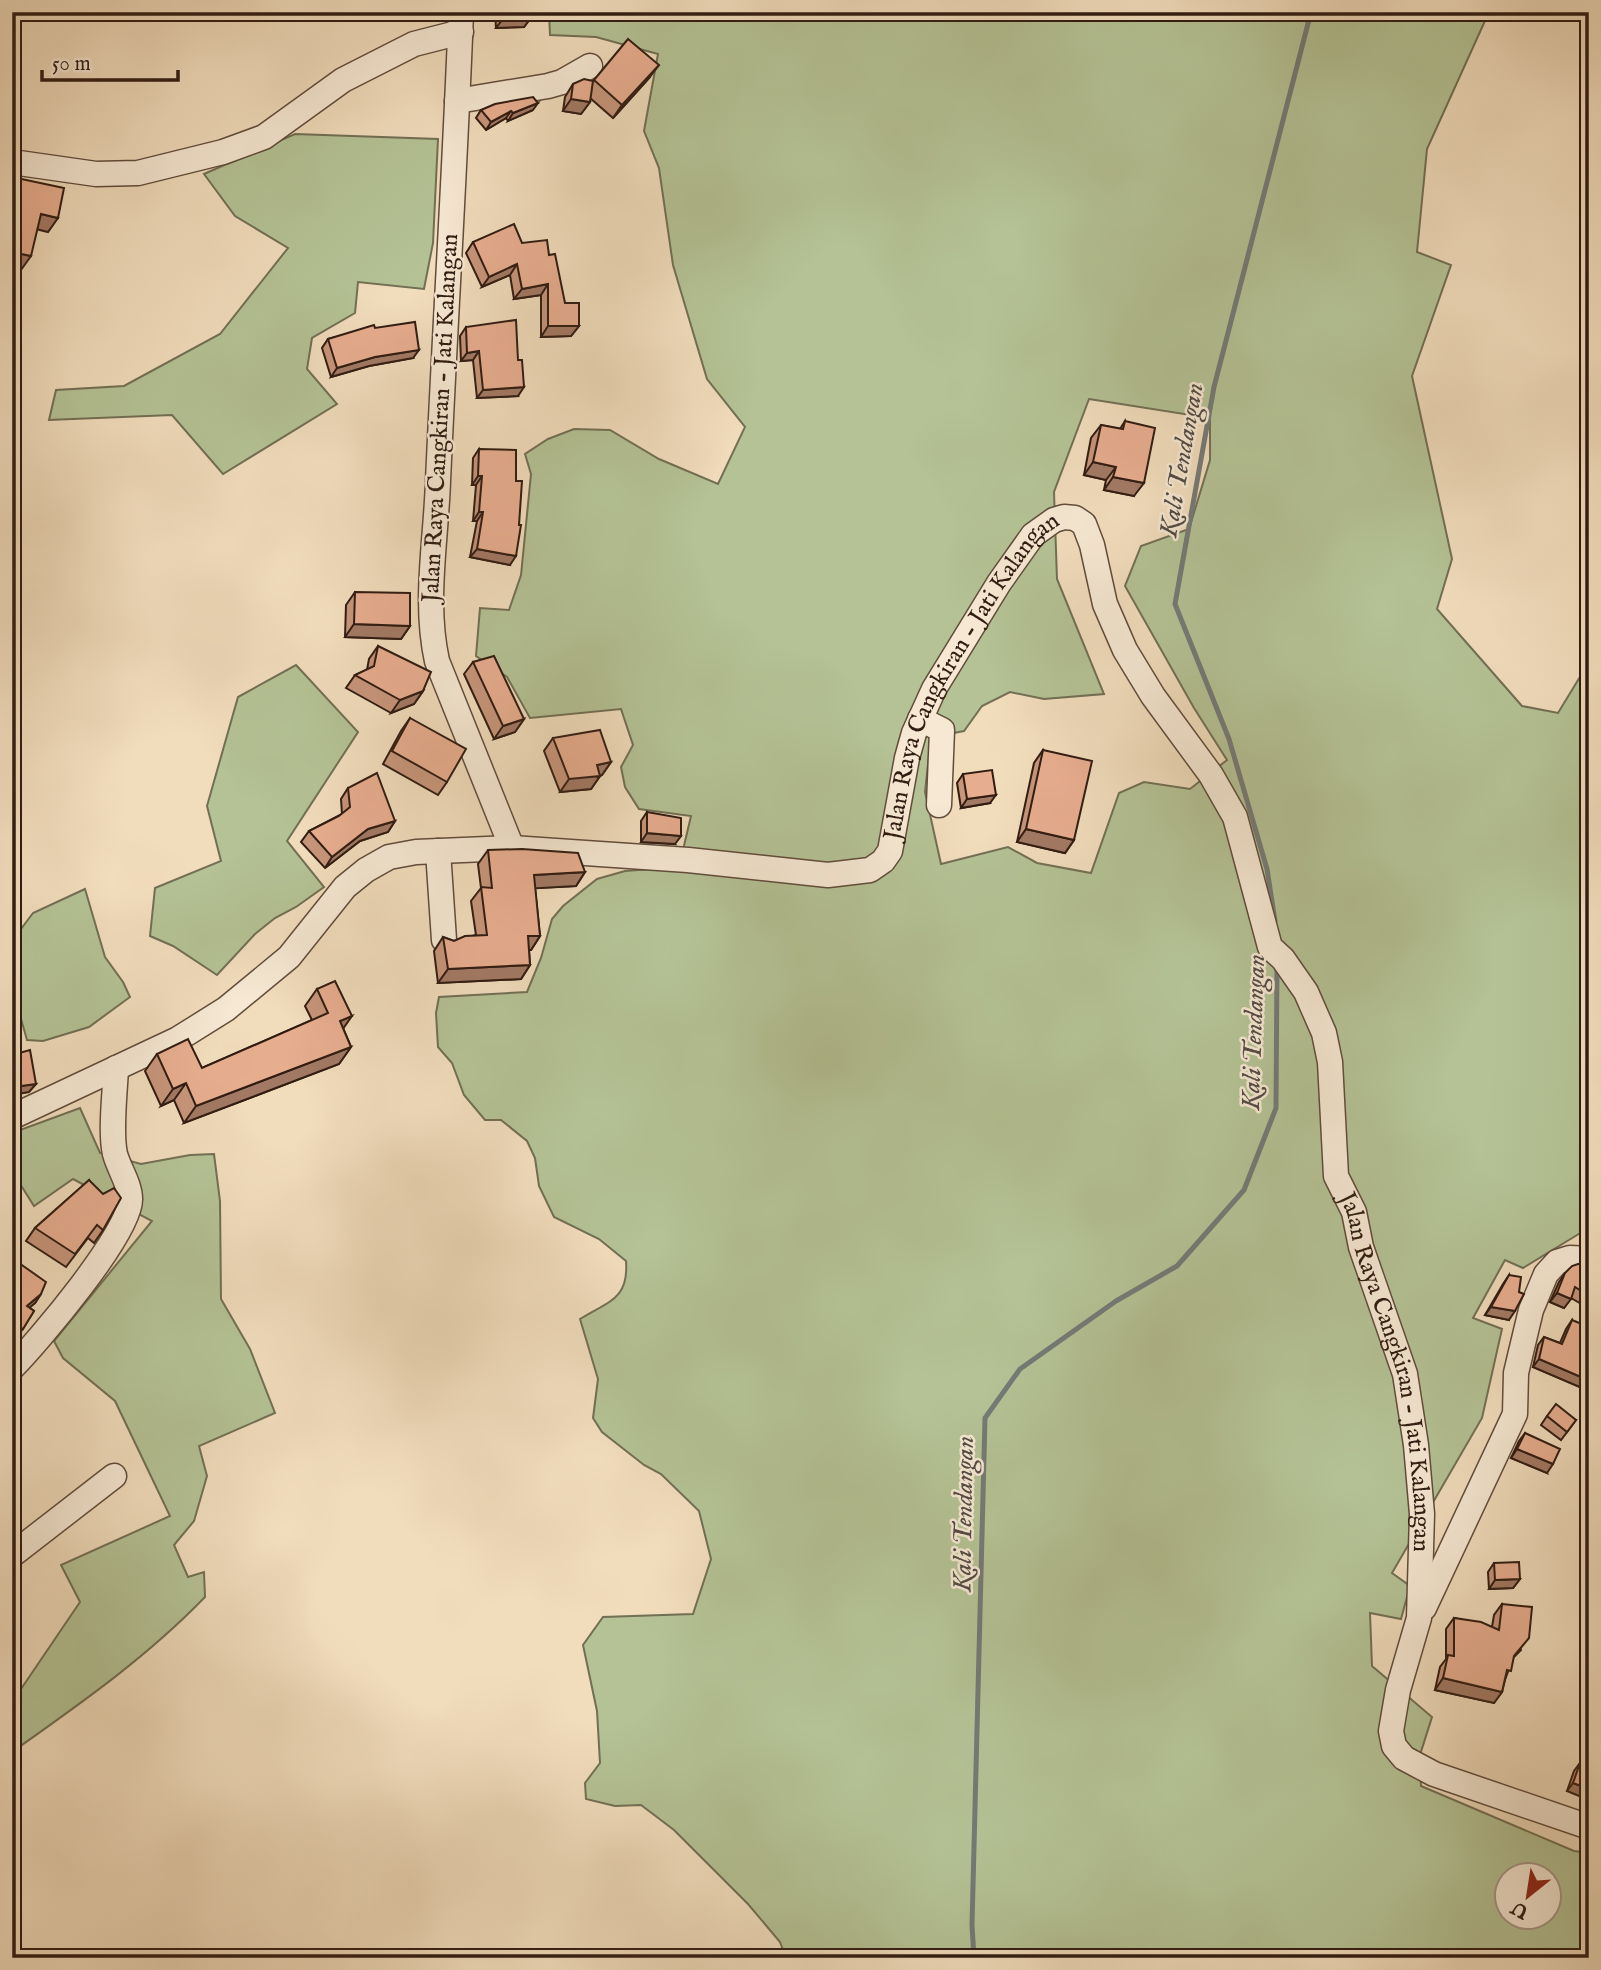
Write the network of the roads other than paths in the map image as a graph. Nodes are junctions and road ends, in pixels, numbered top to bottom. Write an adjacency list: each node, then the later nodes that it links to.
1 (461, 22): 3 (street, Jalan Raya Cangkiran - Jati Kalangan); 4 (street)
2 (590, 66): 3 (street)
3 (457, 101): 7 (street, Jalan Raya Cangkiran - Jati Kalangan)
4 (12, 162)
5 (920, 719): 6 (street); 7 (street, Jalan Raya Cangkiran - Jati Kalangan); 16 (street, Jalan Raya Cangkiran - Jati Kalangan)
6 (939, 805)
7 (512, 848): 8 (street)
8 (438, 851): 9 (street); 10 (street)
9 (444, 940)
10 (116, 1068): 11 (street); 13 (street)
11 (12, 1117)
12 (1589, 1259): 16 (street)
13 (12, 1368)
14 (114, 1476): 15 (street)
15 (12, 1555)
16 (1419, 1618): 17 (street, Jalan Raya Cangkiran - Jati Kalangan)
17 (1589, 1827)

